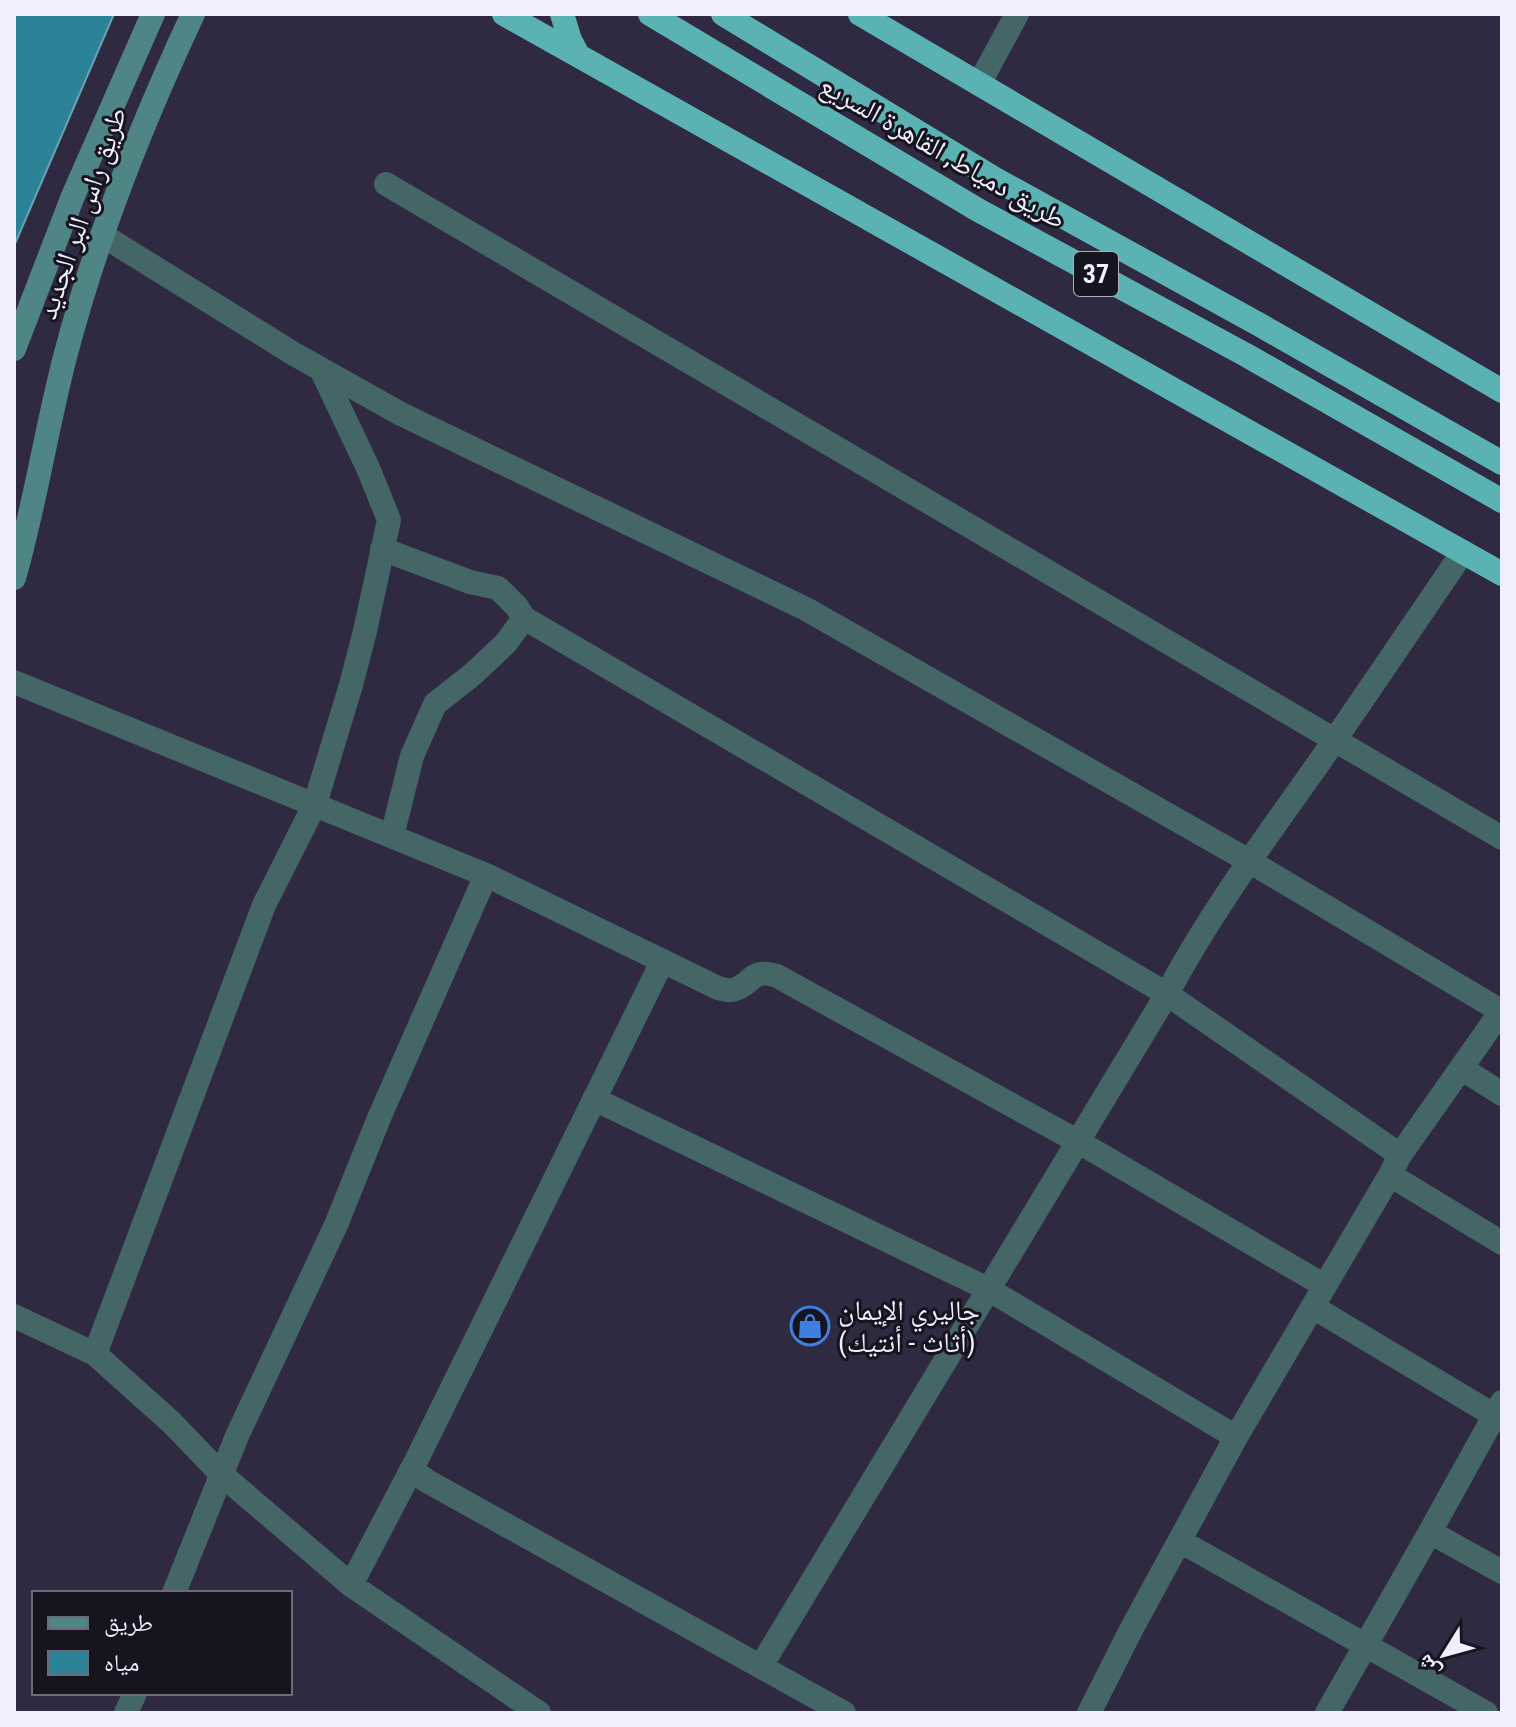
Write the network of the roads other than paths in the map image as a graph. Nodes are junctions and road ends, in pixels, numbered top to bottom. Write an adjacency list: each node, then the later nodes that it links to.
1 (153, 14): 13 (main road, طريق راس البر الجديد)
2 (193, 14): 12 (main road, طريق راس البر الجديد)
3 (504, 14): 9 (highway)
4 (562, 14): 9 (highway)
5 (650, 14): 19 (highway, طريق دمياط, القاهرة السريع / 37)
6 (723, 14): 16 (highway, طريق دمياط, القاهرة السريع / 37)
7 (860, 14): 10 (highway)
8 (1017, 14): 10 (street)
9 (578, 55): 21 (highway)
10 (979, 84): 15 (highway)
11 (386, 184): 26 (street)
12 (102, 235): 14 (street); 17 (main road, طريق راس البر الجديد)
13 (14, 349)
14 (321, 369): 20 (street); 30 (street)
15 (1502, 391)
16 (1502, 463)
17 (38, 481): 18 (main road); 23 (main road, طريق راس البر الجديد)
18 (14, 501)
19 (1502, 501)
20 (382, 549): 24 (street); 27 (street)
21 (1463, 552): 22 (highway); 26 (street)
22 (1502, 574)
23 (14, 578)
24 (524, 618): 28 (street); 33 (street)
25 (14, 682): 27 (street)
26 (1334, 741): 29 (street); 30 (street)
27 (315, 804): 28 (street); 45 (street)
28 (392, 836): 31 (street)
29 (1502, 838)
30 (1249, 861): 33 (street); 34 (street)
31 (486, 875): 32 (street); 49 (street)
32 (662, 962): 37 (street); 38 (street)
33 (1167, 994): 38 (street); 39 (street)
34 (1502, 1011): 35 (street)
35 (1461, 1068): 36 (street); 39 (street)
36 (1502, 1094)
37 (594, 1099): 42 (street); 48 (street)
38 (1077, 1141): 41 (street); 42 (street)
39 (1395, 1165): 40 (street); 41 (street)
40 (1502, 1243)
41 (1325, 1286): 43 (street)
42 (988, 1289): 47 (street); 56 (street)
43 (1313, 1307): 46 (street); 47 (street)
44 (14, 1316): 45 (street)
45 (95, 1354): 49 (street)
46 (1500, 1412): 50 (street)
47 (1236, 1437): 51 (street)
48 (411, 1470): 53 (street); 56 (street)
49 (221, 1474): 53 (street); 54 (street)
50 (1430, 1532): 52 (street); 55 (street)
51 (1180, 1541): 55 (street); 59 (street)
52 (1502, 1572)
53 (351, 1585): 57 (street)
54 (175, 1591)
55 (1365, 1646): 60 (street); 61 (street)
56 (761, 1666): 58 (street)
57 (539, 1713)
58 (844, 1713)
59 (1089, 1713)
60 (1327, 1713)
61 (1486, 1713)

